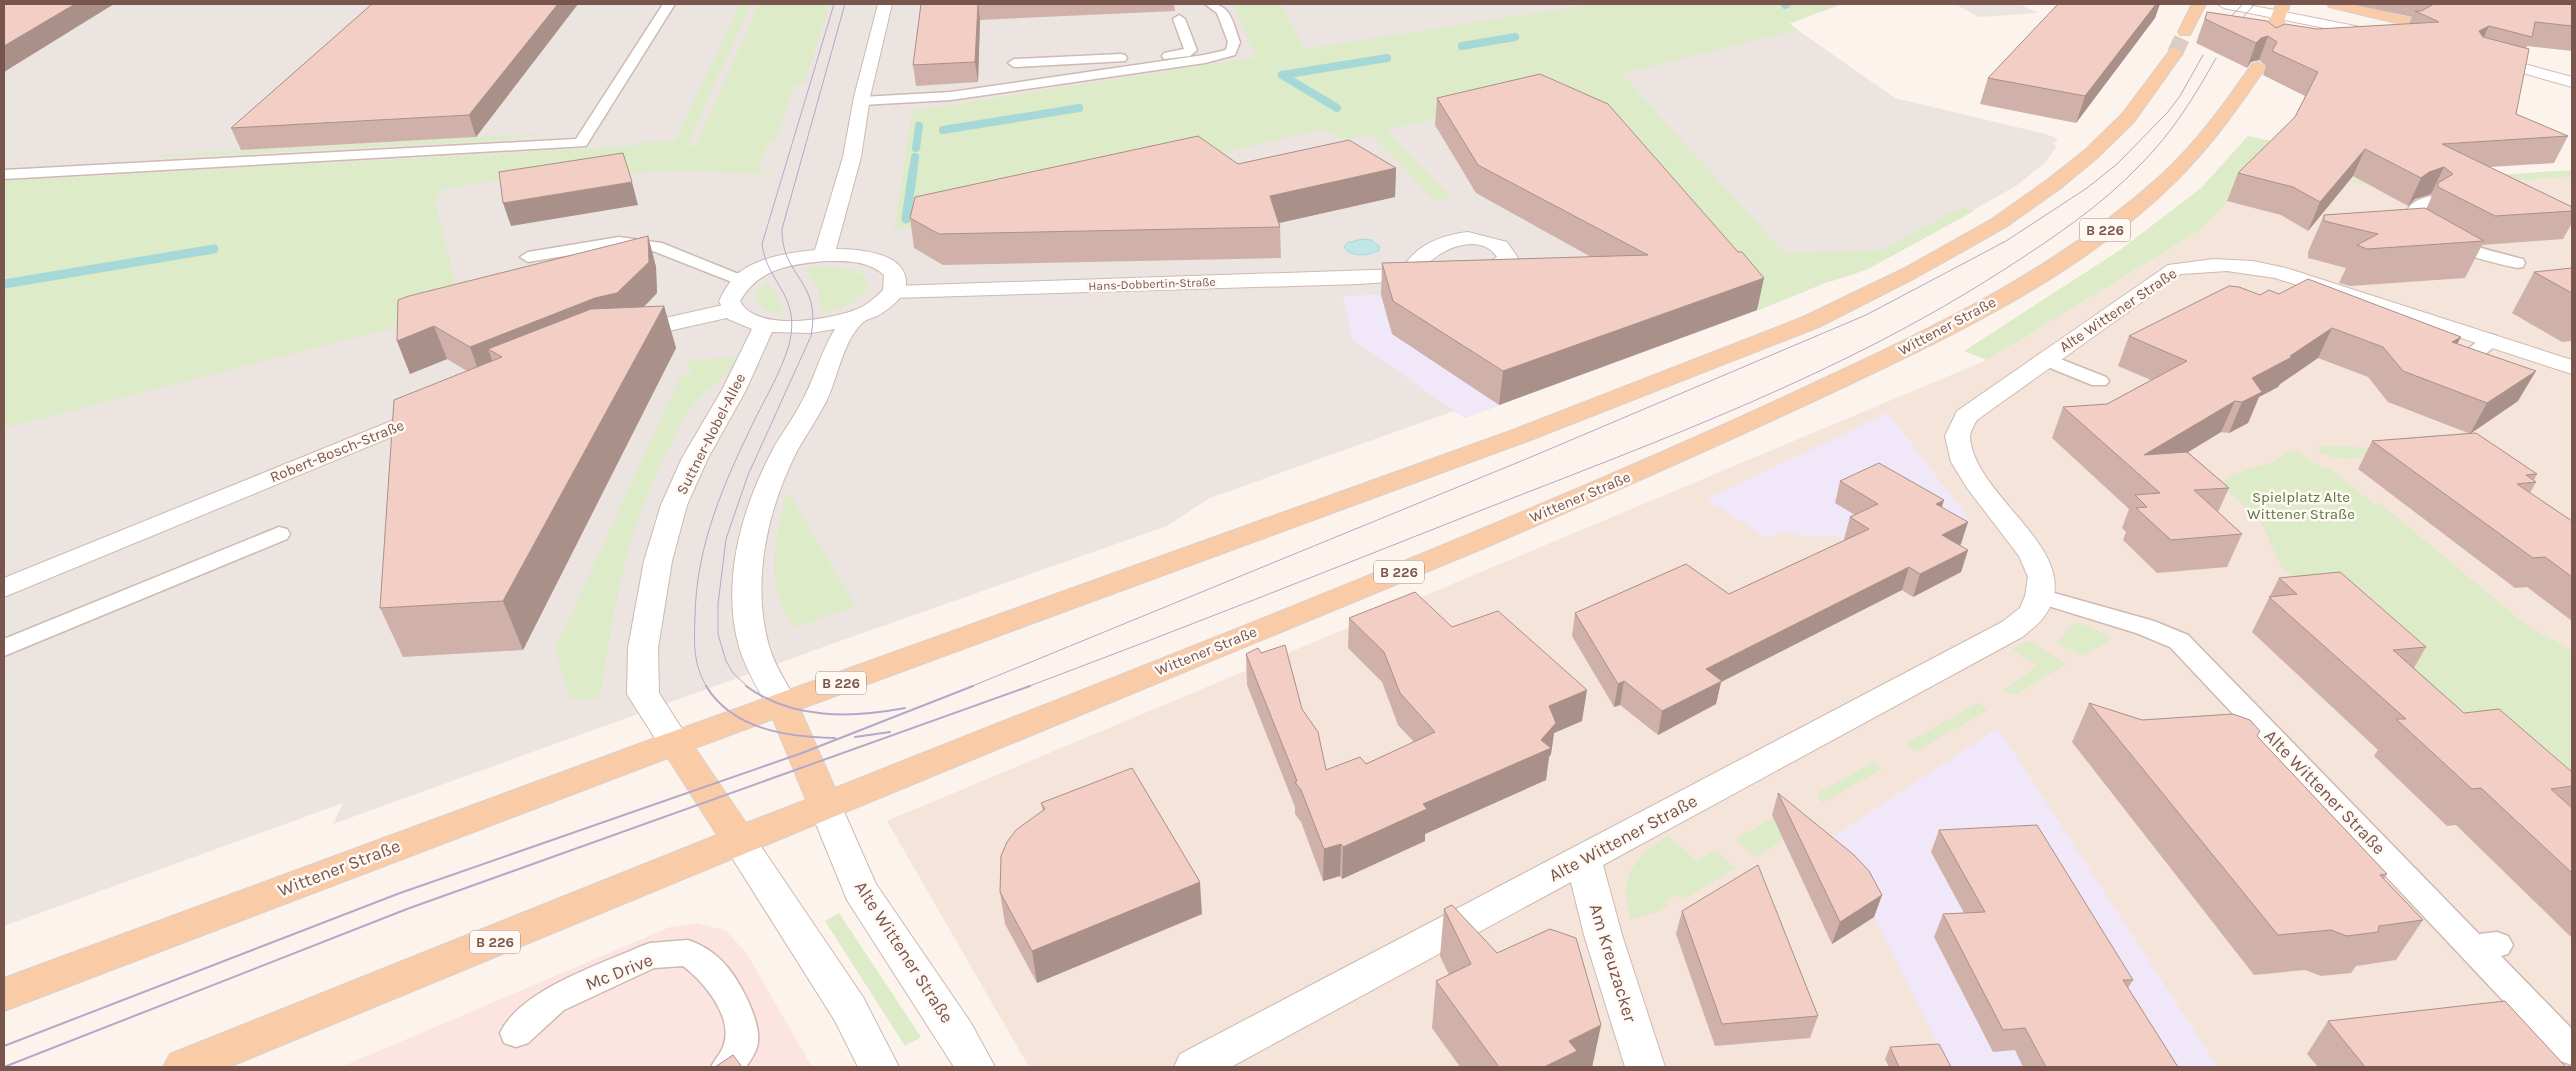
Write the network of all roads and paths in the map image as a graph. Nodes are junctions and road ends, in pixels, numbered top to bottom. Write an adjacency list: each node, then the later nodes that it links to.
1 (669, 4): 20 (lane)
2 (885, 4): 19 (street)
3 (1211, 4): 16 (lane)
4 (2199, 4): 10 (main road)
5 (2224, 4): 7 (street)
6 (2334, 4): 9 (main road)
7 (2280, 7): 9 (street); 11 (street); 46 (main road, Wittener Straße / B 226)
8 (1179, 19): 16 (lane)
9 (2414, 26)
10 (2185, 32)
11 (2389, 37)
12 (2495, 46): 17 (street)
13 (2175, 53): 44 (main road, Wittener Straße / B 226)
14 (2477, 56): 18 (street)
15 (1014, 63): 16 (lane)
16 (1120, 64): 19 (lane)
17 (2572, 66)
18 (2572, 82)
19 (862, 101): 22 (street)
20 (4, 175)
21 (2430, 201): 24 (lane)
22 (824, 255): 26 (street); 27 (street)
23 (528, 257): 26 (lane)
24 (2518, 263)
25 (1410, 274): 25 (street, Hans-Dobbertin-Straße); 27 (street, Hans-Dobbertin-Straße)
26 (744, 279): 28 (street)
27 (894, 292): 30 (street)
28 (732, 310): 31 (street); 33 (street)
29 (2406, 312): 32 (lane); 34 (street, Alte Wittener Straße); 35 (street, Alte Wittener Straße)
30 (854, 318): 31 (street); 44 (street)
31 (764, 326): 45 (street, Suttner-Nobel-Allee)
32 (2380, 326)
33 (613, 337)
34 (2490, 340): 36 (lane); 37 (street, Alte Wittener Straße)
35 (2045, 359): 38 (lane); 42 (street, Alte Wittener Straße)
36 (2464, 363)
37 (2572, 367)
38 (2099, 380)
39 (445, 407): 41 (street, Robert-Bosch-Straße)
40 (279, 534): 43 (lane)
41 (4, 588)
42 (2040, 596): 48 (street, Alte Wittener Straße); 51 (lane, Alte Wittener Straße)
43 (6, 643)
44 (782, 704): 45 (main road, Wittener Straße / B 226); 46 (main road)
45 (675, 743): 47 (main road); 49 (main road, Wittener Straße / B 226)
46 (826, 807): 47 (main road, Wittener Straße / B 226); 55 (street, Alte Wittener Straße)
47 (740, 842): 52 (main road, Wittener Straße / B 226); 54 (street)
48 (1583, 859): 56 (street, Alte Wittener Straße); 57 (street, Am Kreuzacker)
49 (4, 995)
50 (516, 1033): 53 (lane, Mc Drive)
51 (2572, 1050)
52 (184, 1067)
53 (728, 1067)
54 (879, 1067)
55 (974, 1067)
56 (1194, 1067)
57 (1645, 1067)

